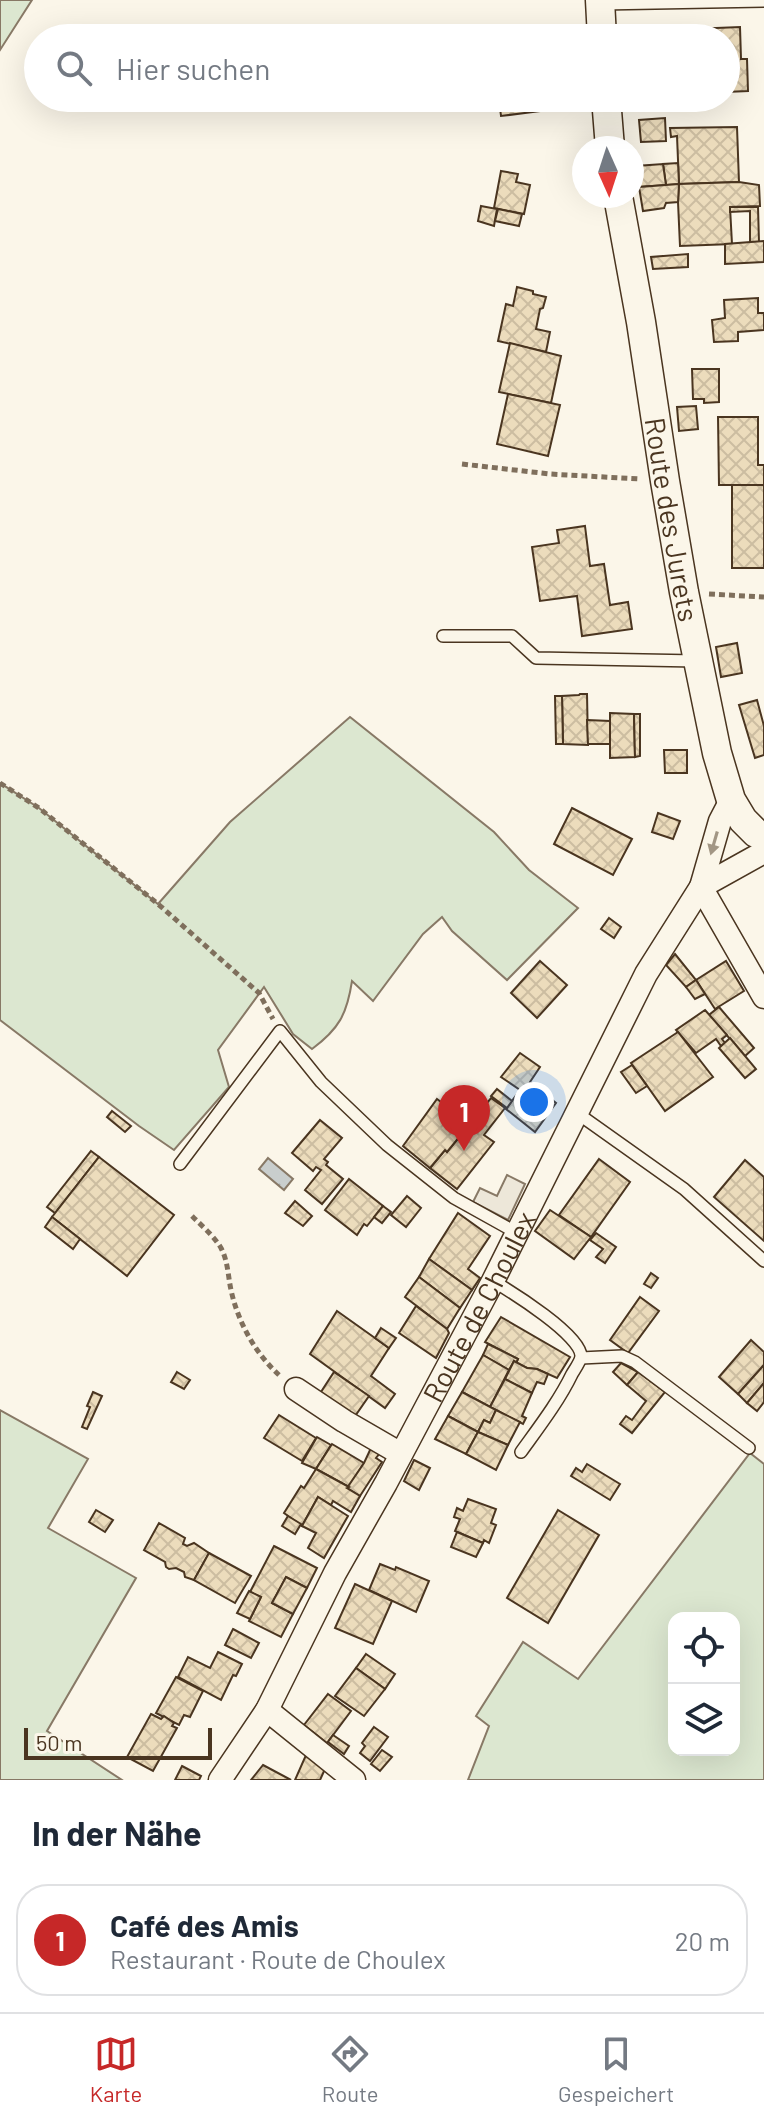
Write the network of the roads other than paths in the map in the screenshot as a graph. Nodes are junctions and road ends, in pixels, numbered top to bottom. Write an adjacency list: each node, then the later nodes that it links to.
1 (764, 1): 2 (lane)
2 (600, 2): 3 (street)
3 (601, 24)
4 (607, 112): 5 (street)
5 (609, 136)
6 (620, 208): 8 (street, Route des Jurets)
7 (443, 636): 8 (lane)
8 (698, 661): 9 (street, Route des Jurets)
9 (731, 800): 10 (street, Route des Jurets); 11 (street, Route de Choulex, one-way to 11)
10 (761, 841): 11 (street)
11 (701, 887): 12 (street); 13 (street, Route de Choulex)
12 (764, 997)
13 (577, 1113): 15 (street, Route de Choulex); 16 (lane)
14 (180, 1164): 15 (lane)
15 (517, 1233): 17 (street, Route de Choulex)
16 (764, 1261)
17 (493, 1281): 18 (lane); 22 (street, Route de Choulex)
18 (581, 1358): 20 (lane); 21 (lane)
19 (296, 1389): 22 (street)
20 (749, 1448)
21 (521, 1452)
22 (401, 1454): 23 (street, Route de Choulex)
23 (267, 1710): 24 (street, Route de Choulex); 25 (street)
24 (220, 1780)
25 (354, 1780)

